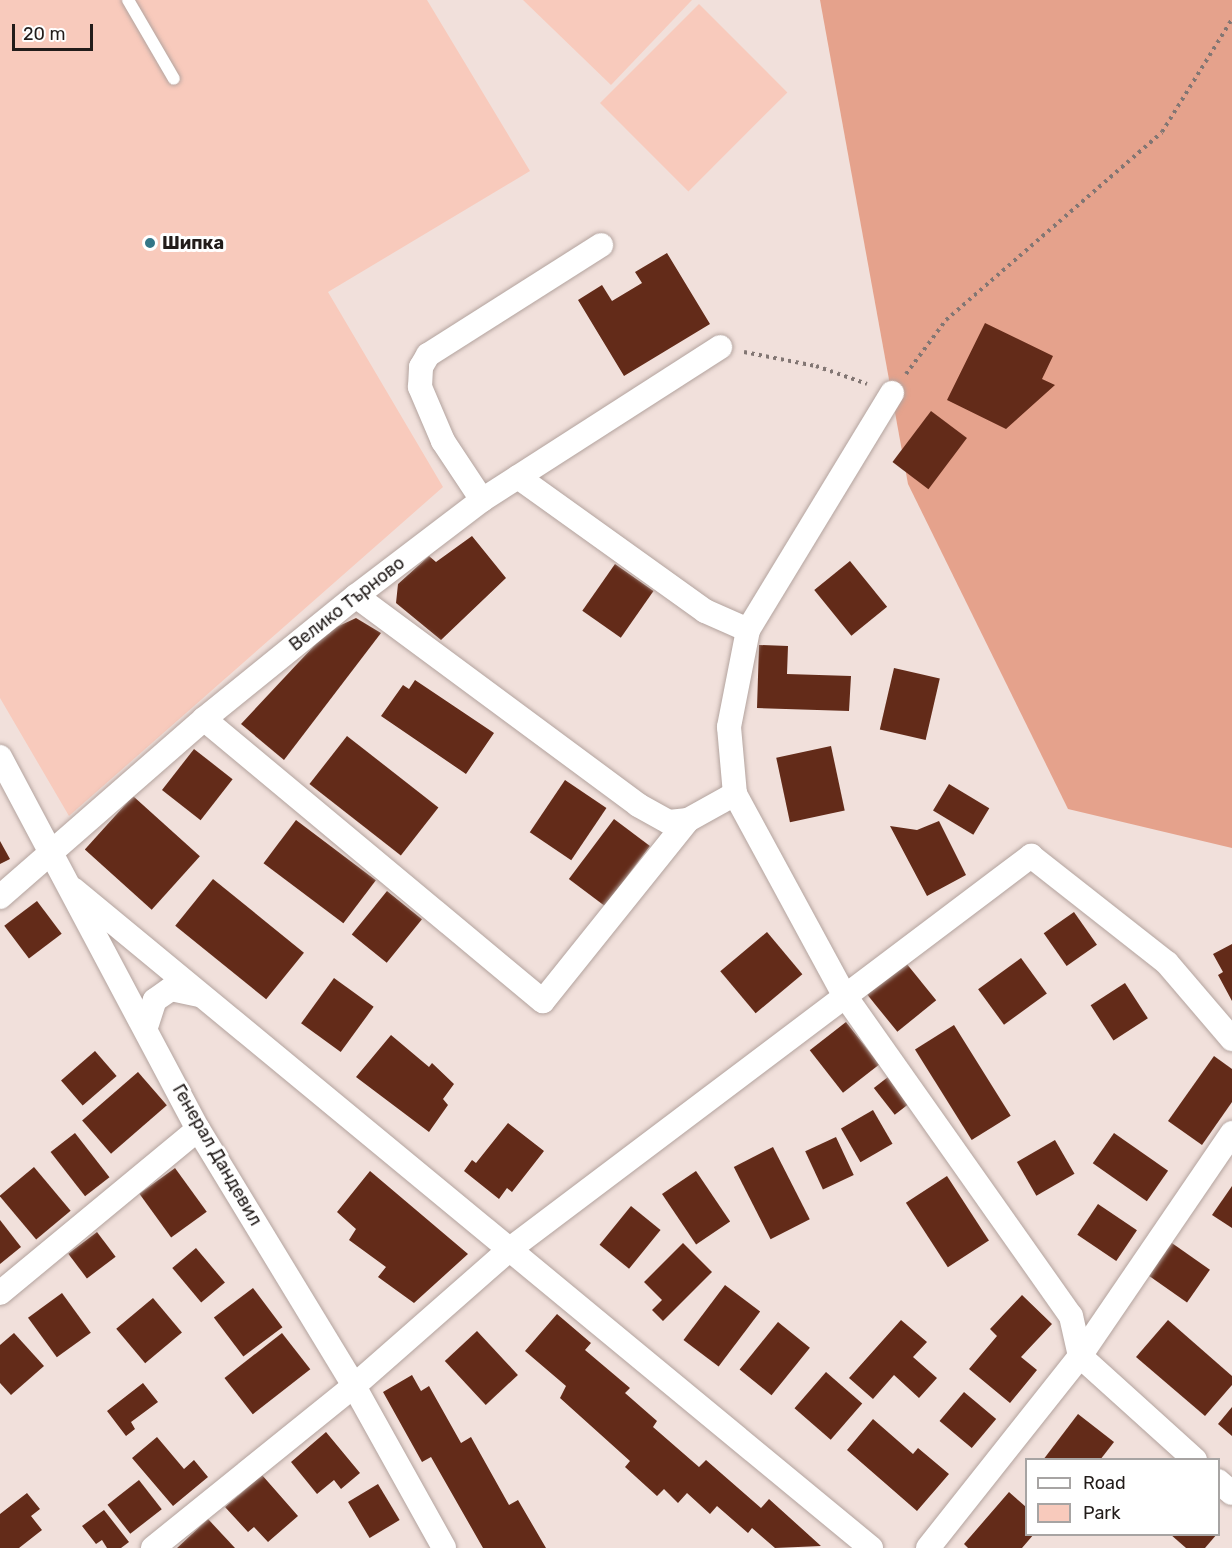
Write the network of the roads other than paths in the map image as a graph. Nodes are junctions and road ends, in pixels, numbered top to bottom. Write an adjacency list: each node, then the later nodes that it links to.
1 (128, 0): 2 (lane)
2 (174, 79)
3 (601, 245): 7 (street)
4 (720, 347): 6 (street, Велико Търново)
5 (892, 393): 9 (street)
6 (518, 477): 7 (street, Велико Търново); 9 (street)
7 (482, 500): 8 (street, Велико Търново)
8 (356, 596): 10 (street, Велико Търново); 13 (street)
9 (748, 630): 12 (street)
10 (204, 719): 13 (street); 14 (street, Велико Търново)
11 (0, 757): 14 (street, Генерал Дандевил)
12 (735, 794): 13 (street); 17 (street)
13 (688, 820)
14 (53, 852): 15 (street, Генерал Дандевил); 16 (street, Велико Търново)
15 (73, 889): 18 (street); 19 (street, Генерал Дандевил)
16 (0, 897)
17 (843, 993): 20 (street); 23 (street); 25 (street)
18 (202, 995): 19 (street); 23 (street)
19 (146, 1027): 21 (street, Генерал Дандевил)
20 (1232, 1039)
21 (198, 1129): 24 (street); 26 (street, Генерал Дандевил)
22 (1232, 1133): 25 (street)
23 (510, 1249): 26 (street); 32 (street)
24 (0, 1293)
25 (1080, 1356): 27 (street); 33 (street)
26 (354, 1386): 30 (street); 31 (street, Генерал Дандевил)
27 (1193, 1458)
28 (1220, 1483): 29 (street)
29 (1232, 1493)
30 (153, 1548)
31 (444, 1548)
32 (871, 1548)
33 (928, 1548)

